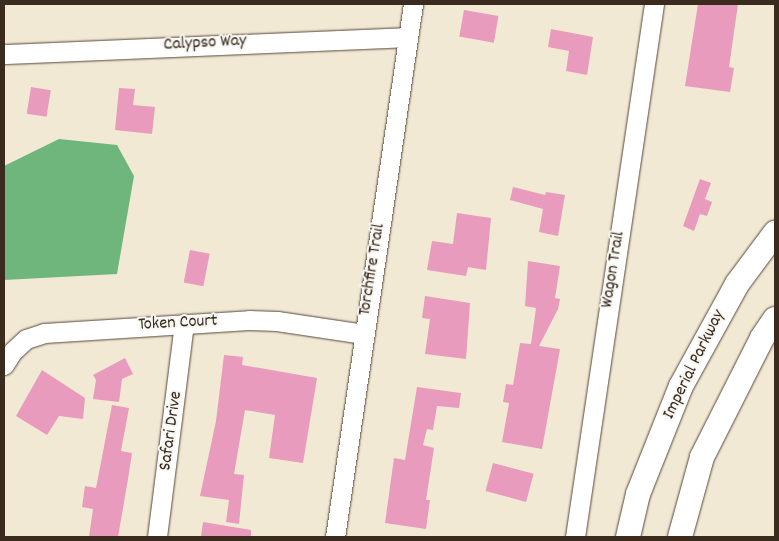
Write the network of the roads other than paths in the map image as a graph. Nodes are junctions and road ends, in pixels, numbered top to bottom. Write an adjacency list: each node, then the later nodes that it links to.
1 (413, 4): 3 (street, Torchfire Trail)
2 (654, 4): 12 (street, Wagon Trail)
3 (407, 37): 4 (street, Calypso Way); 8 (street, Torchfire Trail)
4 (4, 54)
5 (775, 233): 13 (main road, Imperial Parkway)
6 (775, 319): 14 (main road)
7 (184, 324): 8 (street, Token Court); 9 (street, Token Court); 10 (street, Safari Drive)
8 (364, 334): 11 (street, Torchfire Trail)
9 (4, 365)
10 (157, 537)
11 (335, 537)
12 (575, 537)
13 (628, 537)
14 (680, 537)

